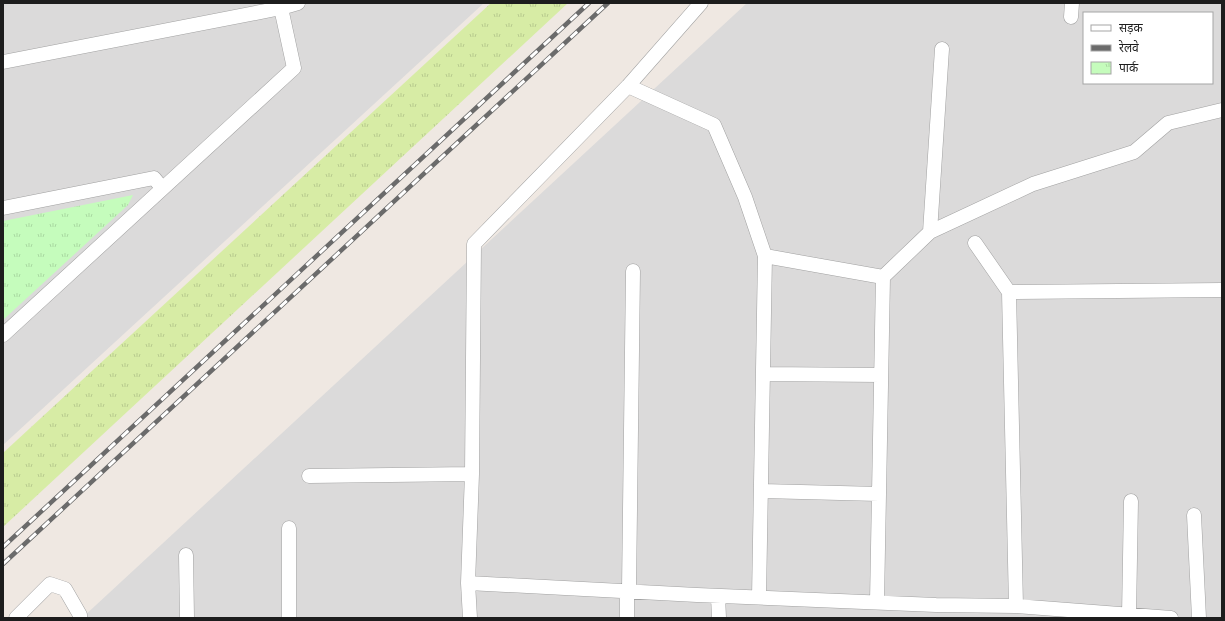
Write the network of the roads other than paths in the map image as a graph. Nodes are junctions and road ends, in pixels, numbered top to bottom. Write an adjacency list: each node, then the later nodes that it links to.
1 (298, 3): 4 (street)
2 (701, 3): 8 (street)
3 (1072, 3): 5 (street)
4 (281, 8): 7 (street); 10 (street)
5 (1071, 18)
6 (942, 49): 12 (street)
7 (3, 62)
8 (628, 86): 14 (street); 22 (street)
9 (1222, 110): 12 (street)
10 (162, 188): 11 (street); 19 (street)
11 (3, 208)
12 (930, 232): 16 (street)
13 (975, 244): 18 (street)
14 (765, 256): 16 (street); 20 (street)
15 (633, 271): 31 (street)
16 (883, 277): 21 (street)
17 (1222, 290): 18 (street)
18 (1009, 292): 35 (street)
19 (3, 335)
20 (763, 374): 21 (street); 24 (street)
21 (881, 375): 25 (street)
22 (472, 474): 23 (street); 30 (street)
23 (309, 476)
24 (761, 491): 25 (street); 33 (street)
25 (879, 494): 34 (street)
26 (1132, 501): 37 (street)
27 (1194, 515): 46 (street)
28 (289, 528): 41 (street)
29 (186, 555): 40 (street)
30 (468, 583): 31 (street); 42 (street)
31 (628, 592): 32 (street); 43 (street)
32 (718, 596): 33 (street); 44 (street)
33 (759, 598): 34 (street)
34 (877, 602): 35 (street)
35 (1016, 606): 36 (street)
36 (1044, 613): 37 (street)
37 (1129, 615): 45 (street)
38 (16, 618): 39 (street)
39 (80, 618)
40 (187, 618)
41 (289, 618)
42 (470, 618)
43 (627, 618)
44 (720, 618)
45 (1171, 618)
46 (1199, 618)

